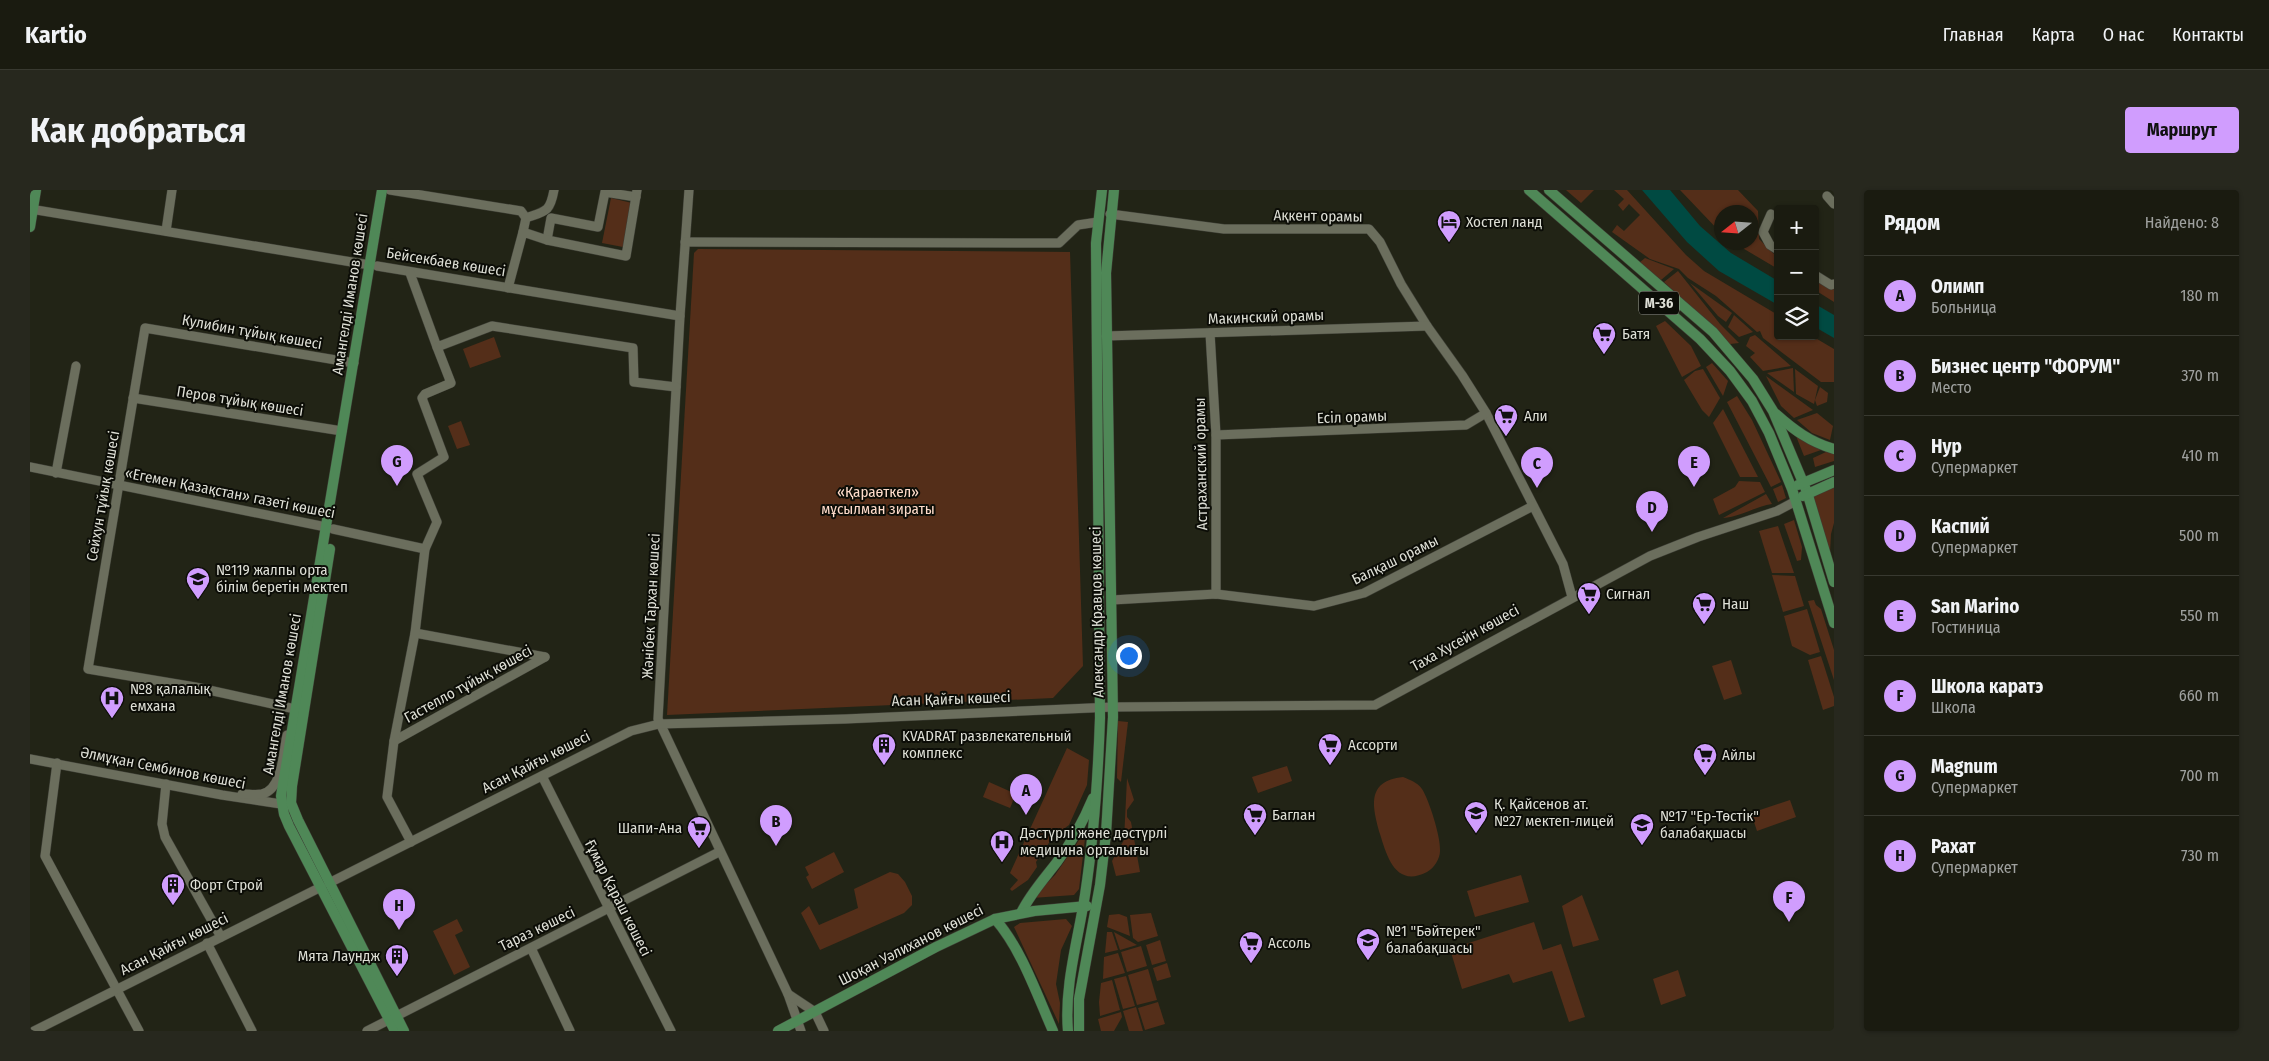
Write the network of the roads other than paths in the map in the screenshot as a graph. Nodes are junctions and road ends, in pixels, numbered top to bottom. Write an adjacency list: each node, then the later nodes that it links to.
1 (36, 190): 14 (main road)
2 (172, 190): 20 (street)
3 (382, 190): 25 (main road, Амангелді Иманов көшесі)
4 (390, 190): 17 (street); 25 (main road, Амангелді Иманов көшесі)
5 (554, 190): 17 (street)
6 (689, 190): 23 (street, Жәнібек Тархан көшесі)
7 (1102, 190): 18 (main road, Александр Кравцов көшесі)
8 (1114, 190): 15 (main road, Александр Кравцов көшесі)
9 (1529, 190): 51 (main road, M-36)
10 (1549, 190): 40 (main road, M-36)
11 (637, 193): 22 (street); 22 (street)
12 (1827, 196): 13 (street)
13 (1834, 204)
14 (32, 210): 19 (main road); 20 (street, Бейсекбаев көшесі)
15 (1110, 214): 31 (street, Ақкент орамы); 34 (main road, Александр Кравцов көшесі)
16 (1771, 214): 24 (street)
17 (526, 218): 21 (street)
18 (1098, 222): 23 (street); 64 (main road, Александр Кравцов көшесі)
19 (30, 227)
20 (166, 232): 25 (street, Бейсекбаев көшесі)
21 (523, 232): 22 (street); 29 (street)
22 (547, 240)
23 (685, 242): 30 (street, Жәнібек Тархан көшесі)
24 (1774, 247)
25 (373, 266): 26 (street, Бейсекбаев көшесі); 36 (main road, Амангелді Иманов көшесі); 55 (main road, Амангелді Иманов көшесі)
26 (410, 273): 29 (street, Бейсекбаев көшесі); 35 (street)
27 (1819, 277): 28 (street)
28 (1833, 284)
29 (508, 288): 30 (street, Бейсекбаев көшесі)
30 (680, 316): 38 (street, Жәнібек Тархан көшесі)
31 (1427, 326): 33 (street, Макинский орамы); 41 (street, Ақкент орамы)
32 (145, 328): 36 (street, Кулибин тұйық көшесі); 39 (street, Сейхун тұйық көшесі)
33 (1210, 333): 34 (street, Макинский орамы); 43 (street, Астраханский орамы)
34 (1106, 336): 60 (main road, Александр Кравцов көшесі)
35 (437, 347): 38 (street); 56 (street)
36 (354, 363): 42 (main road, Амангелді Иманов көшесі)
37 (76, 366): 47 (street)
38 (676, 387): 66 (street, Жәнібек Тархан көшесі)
39 (133, 398): 42 (street, Перов тұйық көшесі); 50 (street, Сейхун тұйық көшесі)
40 (1773, 411): 44 (main road); 48 (main road, M-36)
41 (1486, 414): 43 (street, Есіл орамы); 54 (street, Ақкент орамы)
42 (342, 431): 55 (main road, Амангелді Иманов көшесі)
43 (1216, 435): 58 (street, Астраханский орамы)
44 (1834, 449)
45 (30, 467): 47 (street, «Егемен Қазақстан» газеті көшесі)
46 (1834, 470): 48 (main road)
47 (56, 473): 50 (street, «Егемен Қазақстан» газеті көшесі)
48 (1803, 481): 51 (main road); 52 (main road, M-36)
49 (1834, 482): 52 (main road, Таха Хусейн көшесі)
50 (119, 486): 55 (street, «Егемен Қазақстан» газеті көшесі); 65 (street, Сейхун тұйық көшесі)
51 (1792, 489): 53 (main road, M-36)
52 (1807, 492): 53 (main road, Таха Хусейн көшесі); 57 (main road, M-36)
53 (1796, 501): 59 (street, Таха Хусейн көшесі); 61 (main road, M-36)
54 (1532, 506): 58 (street, Балқаш орамы); 59 (street, Ақкент орамы)
55 (330, 528): 56 (street, «Егемен Қазақстан» газеті көшесі); 65 (main road, Амангелді Иманов көшесі); 74 (main road, Амангелді Иманов көшесі)
56 (425, 549): 62 (street)
57 (1834, 582)
58 (1216, 594): 60 (street, Балқаш орамы)
59 (1572, 597): 63 (street, Таха Хусейн көшесі)
60 (1112, 600): 63 (main road, Александр Кравцов көшесі)
61 (1834, 623)
62 (415, 633): 67 (street); 67 (street, Гастелло тұйық көшесі)
63 (1113, 707): 64 (street, Таха Хусейн көшесі); 78 (main road, Александр Кравцов көшесі)
64 (1100, 708): 66 (street, Асан Қайғы көшесі); 72 (main road, Александр Кравцов көшесі)
65 (295, 711): 73 (street); 74 (main road, Амангелді Иманов көшесі)
66 (659, 724): 70 (street, Асан Қайғы көшесі); 76 (street, Жәнібек Тархан көшесі)
67 (394, 741): 75 (street)
68 (30, 759): 69 (street, Әлмұқан Сембинов көшесі)
69 (57, 763): 71 (street, Әлмұқан Сембинов көшесі); 86 (street)
70 (542, 776): 75 (street, Асан Қайғы көшесі); 80 (street, Ғұмар Қараш көшесі)
71 (166, 784): 73 (street, Әлмұқан Сембинов көшесі); 83 (street)
72 (1098, 786): 79 (main road, Александр Кравцов көшесі); 81 (main road)
73 (222, 795): 74 (street, Әлмұқан Сембинов көшесі)
74 (286, 804): 77 (main road, Амангелді Иманов көшесі)
75 (411, 842): 77 (street, Асан Қайғы көшесі)
76 (719, 852): 80 (street, Тараз көшесі); 87 (street, Жәнібек Тархан көшесі)
77 (325, 885): 83 (street, Асан Қайғы көшесі); 89 (main road, Амангелді Иманов көшесі)
78 (1095, 905): 79 (main road, Шоқан Уәлиханов көшесі); 103 (main road, Александр Кравцов көшесі)
79 (1082, 907): 81 (main road, Шоқан Уәлиханов көшесі); 102 (main road, Александр Кравцов көшесі)
80 (608, 909): 85 (street, Тараз көшесі); 98 (street, Ғұмар Қараш көшесі)
81 (1021, 913): 82 (main road, Шоқан Уәлиханов көшесі)
82 (995, 919): 88 (main road, Шоқан Уәлиханов көшесі); 101 (main road)
83 (221, 937): 84 (street, Асан Қайғы көшесі)
84 (207, 943): 86 (street, Асан Қайғы көшесі); 93 (street)
85 (530, 948): 89 (street, Тараз көшесі); 97 (street)
86 (116, 990): 91 (street, Асан Қайғы көшесі); 92 (street)
87 (788, 994): 88 (street); 90 (street, Жәнібек Тархан көшесі)
88 (815, 1012): 90 (main road, Шоқан Уәлиханов көшесі); 100 (street)
89 (393, 1017): 94 (street, Тараз көшесі); 95 (main road, Амангелді Иманов көшесі); 96 (main road, Амангелді Иманов көшесі)
90 (799, 1026): 99 (main road, Шоқан Уәлиханов көшесі)
91 (34, 1031)
92 (139, 1031)
93 (252, 1031)
94 (367, 1031)
95 (395, 1031)
96 (404, 1031)
97 (570, 1031)
98 (671, 1031)
99 (778, 1031)
100 (824, 1031)
101 (1053, 1031)
102 (1068, 1031)
103 (1079, 1031)

